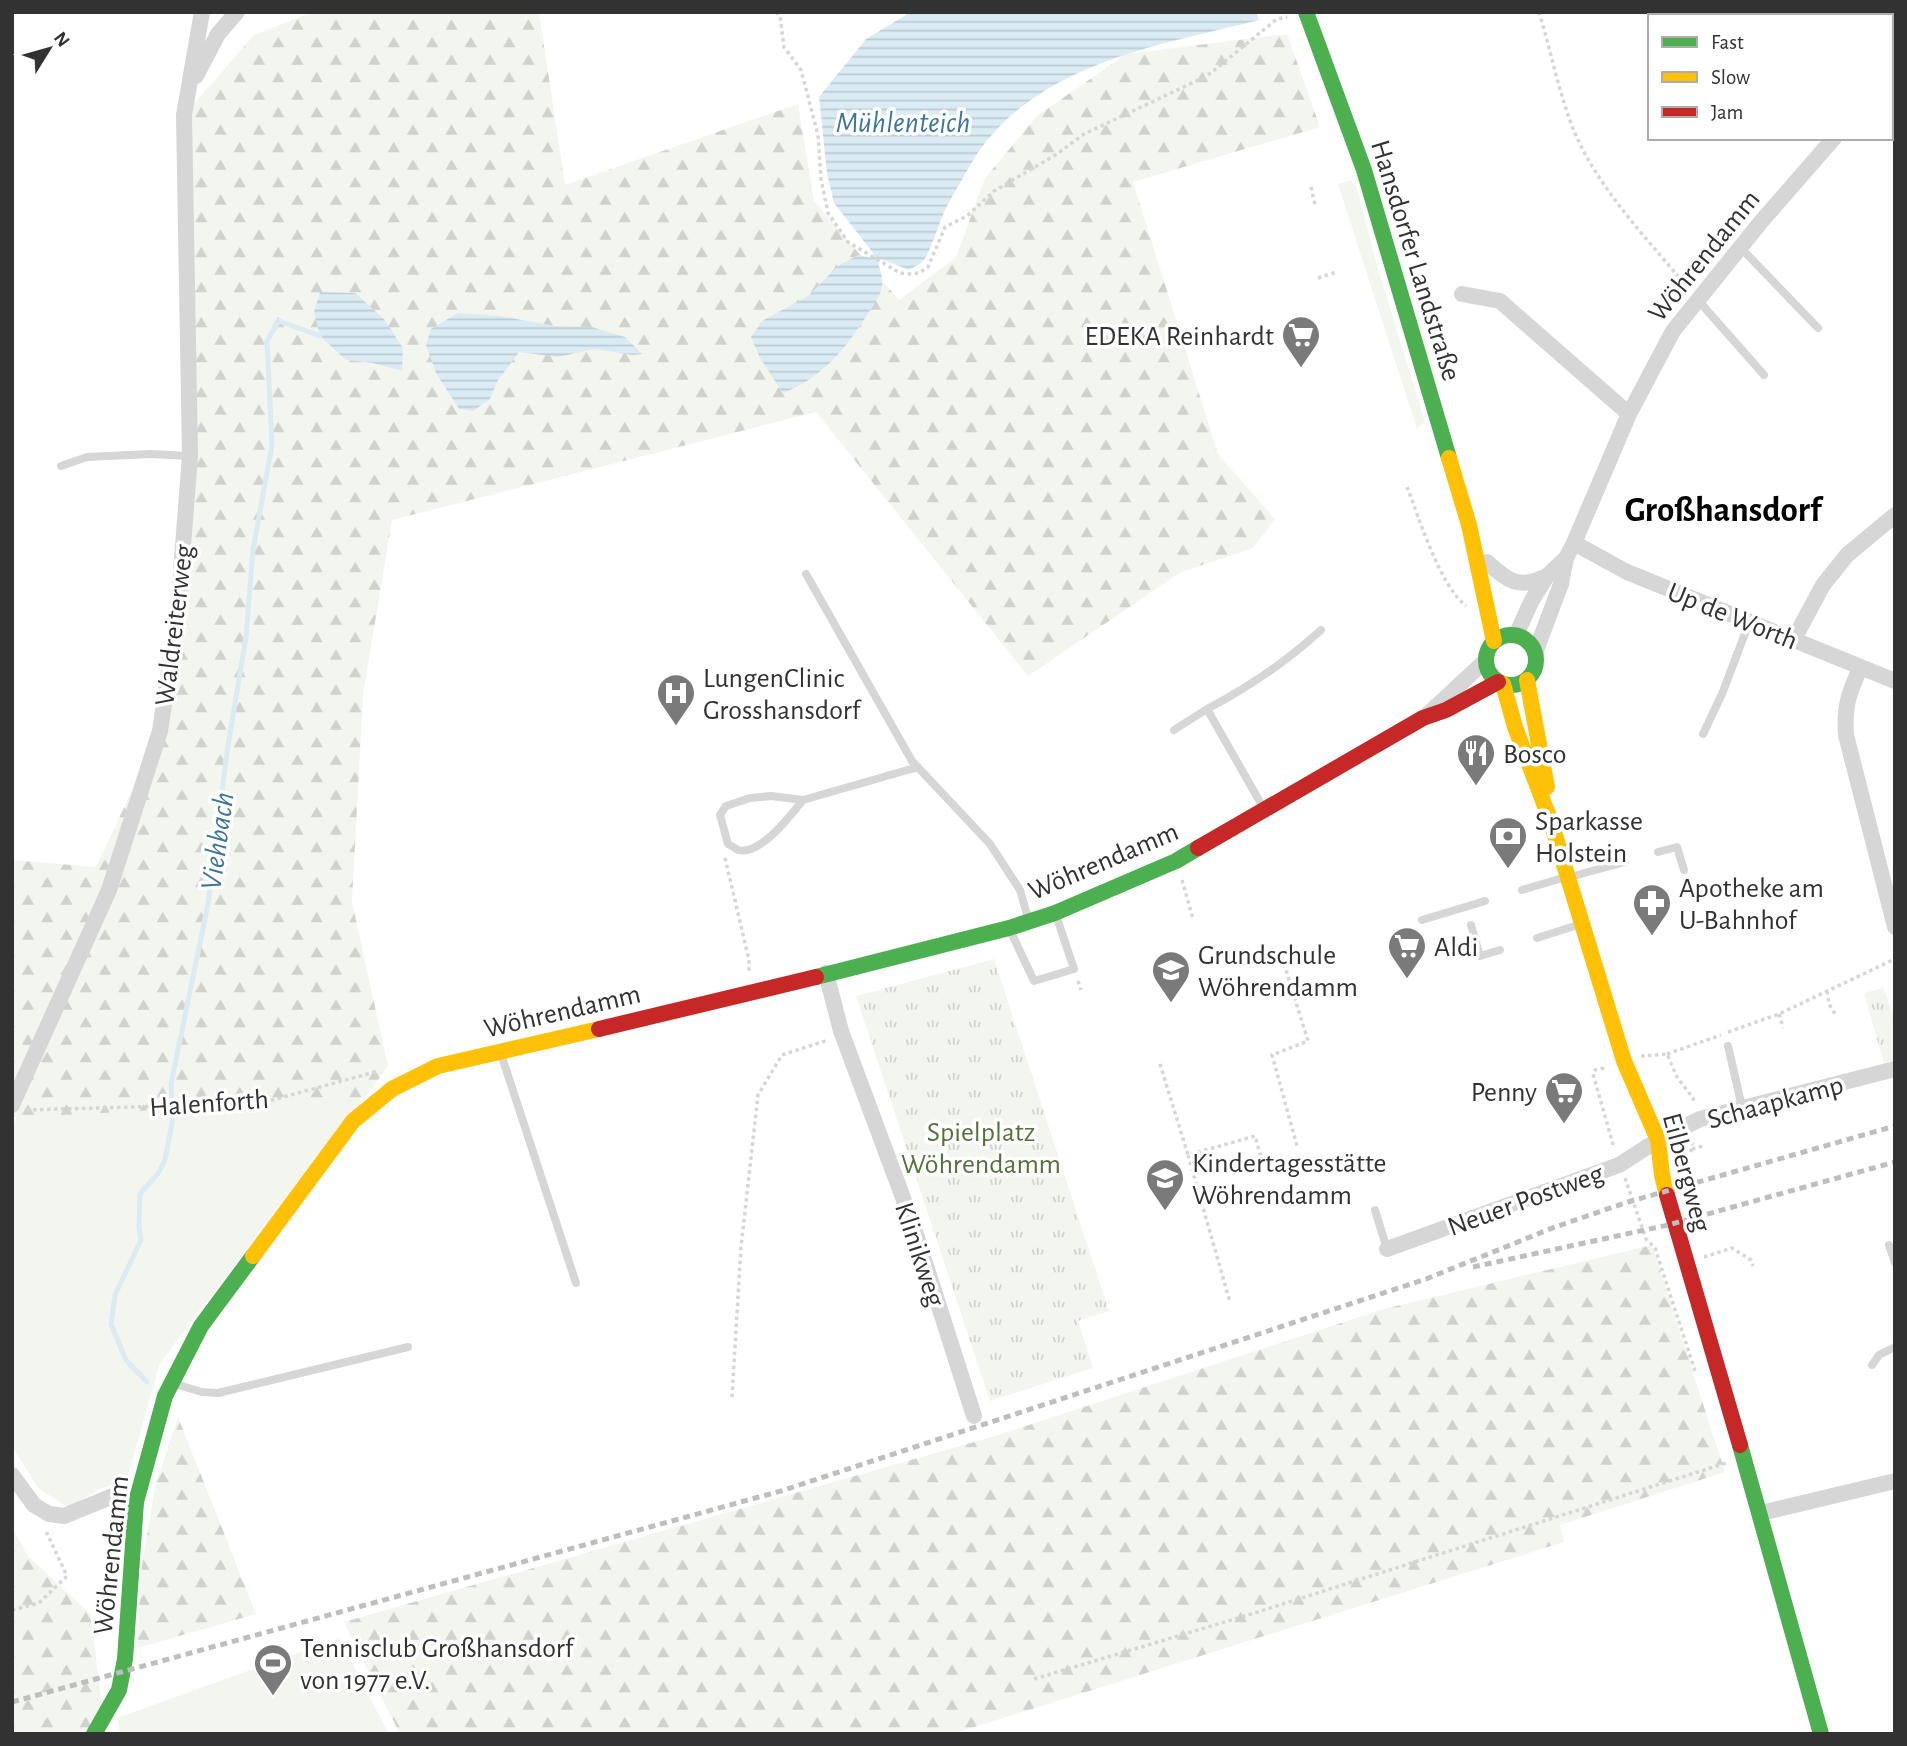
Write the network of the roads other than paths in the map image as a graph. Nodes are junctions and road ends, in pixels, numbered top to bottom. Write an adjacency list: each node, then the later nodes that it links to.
1 (202, 12): 4 (street, Waldreiterweg)
2 (237, 12): 4 (street, Waldreiterweg)
3 (1306, 12): 15 (main road, Hansdorfer Landstraße)
4 (184, 115): 12 (street, Waldreiterweg)
5 (1833, 140): 6 (street, Wöhrendamm)
6 (1740, 247): 8 (street, Wöhrendamm); 9 (lane)
7 (1462, 294): 11 (street)
8 (1697, 299): 10 (lane); 11 (street, Wöhrendamm)
9 (1818, 328)
10 (1764, 375)
11 (1629, 414): 16 (street, Wöhrendamm)
12 (190, 456): 13 (lane); 60 (street, Waldreiterweg)
13 (61, 466)
14 (1895, 514): 24 (street)
15 (1469, 525): 18 (main road, Hansdorfer Landstraße); 25 (main road, Hansdorfer Landstraße)
16 (1574, 543): 17 (street, Wöhrendamm); 21 (street, Up de Worth)
17 (1566, 558): 20 (street, Wöhrendamm); 26 (street, Wöhrendamm)
18 (1487, 562): 20 (street); 23 (main road, Hansdorfer Landstraße)
19 (806, 575): 36 (lane)
20 (1547, 576): 23 (street, Wöhrendamm)
21 (1749, 624): 24 (street, Up de Worth); 35 (lane)
22 (1321, 630): 32 (lane)
23 (1514, 635): 25 (main road); 26 (main road)
24 (1794, 639): 28 (street, Up de Worth)
25 (1494, 641): 27 (main road, Wöhrendamm)
26 (1535, 653): 29 (main road, Wöhrendamm)
27 (1485, 661): 31 (main road); 33 (street, Wöhrendamm)
28 (1860, 669): 30 (street, Up de Worth); 51 (street)
29 (1527, 680): 31 (main road, Wöhrendamm); 39 (main road, Eilbergweg)
30 (1895, 681)
31 (1500, 683): 33 (main road, Wöhrendamm); 39 (main road, Eilbergweg)
32 (1208, 709): 34 (lane); 38 (lane)
33 (1423, 719): 38 (main road, Wöhrendamm)
34 (1174, 730)
35 (1703, 734)
36 (918, 767): 37 (lane); 48 (lane)
37 (803, 800): 37 (lane)
38 (1265, 809): 46 (main road, Wöhrendamm)
39 (1551, 822): 43 (main road, Eilbergweg)
40 (1658, 852): 42 (lane)
41 (1625, 862): 43 (lane)
42 (1684, 870)
43 (1567, 877): 44 (lane); 49 (main road, Eilbergweg)
44 (1522, 890)
45 (1485, 901): 47 (lane)
46 (1055, 913): 48 (main road, Wöhrendamm); 52 (lane)
47 (1422, 920)
48 (1029, 921): 52 (main road, Wöhrendamm)
49 (1581, 924): 53 (lane); 61 (main road, Eilbergweg)
50 (1471, 925): 54 (lane)
51 (1895, 927)
52 (1009, 928): 55 (main road, Wöhrendamm)
53 (1537, 938)
54 (1500, 950)
55 (826, 973): 57 (main road, Wöhrendamm); 71 (street, Klinikweg)
56 (1728, 1046): 59 (lane)
57 (500, 1051): 66 (lane); 70 (main road, Wöhrendamm)
58 (1895, 1069): 59 (street, Schaapkamp)
59 (1742, 1107): 61 (street, Schaapkamp)
60 (19, 1108)
61 (1658, 1140): 64 (street, Neuer Postweg); 75 (main road, Eilbergweg)
62 (1375, 1210): 64 (lane)
63 (1889, 1245): 65 (lane)
64 (1387, 1250)
65 (1895, 1264)
66 (576, 1283)
67 (408, 1347): 70 (lane)
68 (1895, 1347): 69 (lane)
69 (1872, 1365)
70 (172, 1383): 74 (main road, Wöhrendamm)
71 (974, 1416)
72 (12, 1475): 74 (street)
73 (1895, 1481): 75 (street)
74 (136, 1502): 76 (main road, Wöhrendamm)
75 (1761, 1513): 79 (main road, Eilbergweg)
76 (106, 1710): 77 (main road, Wöhrendamm); 78 (street)
77 (94, 1734)
78 (111, 1734)
79 (1821, 1734)

